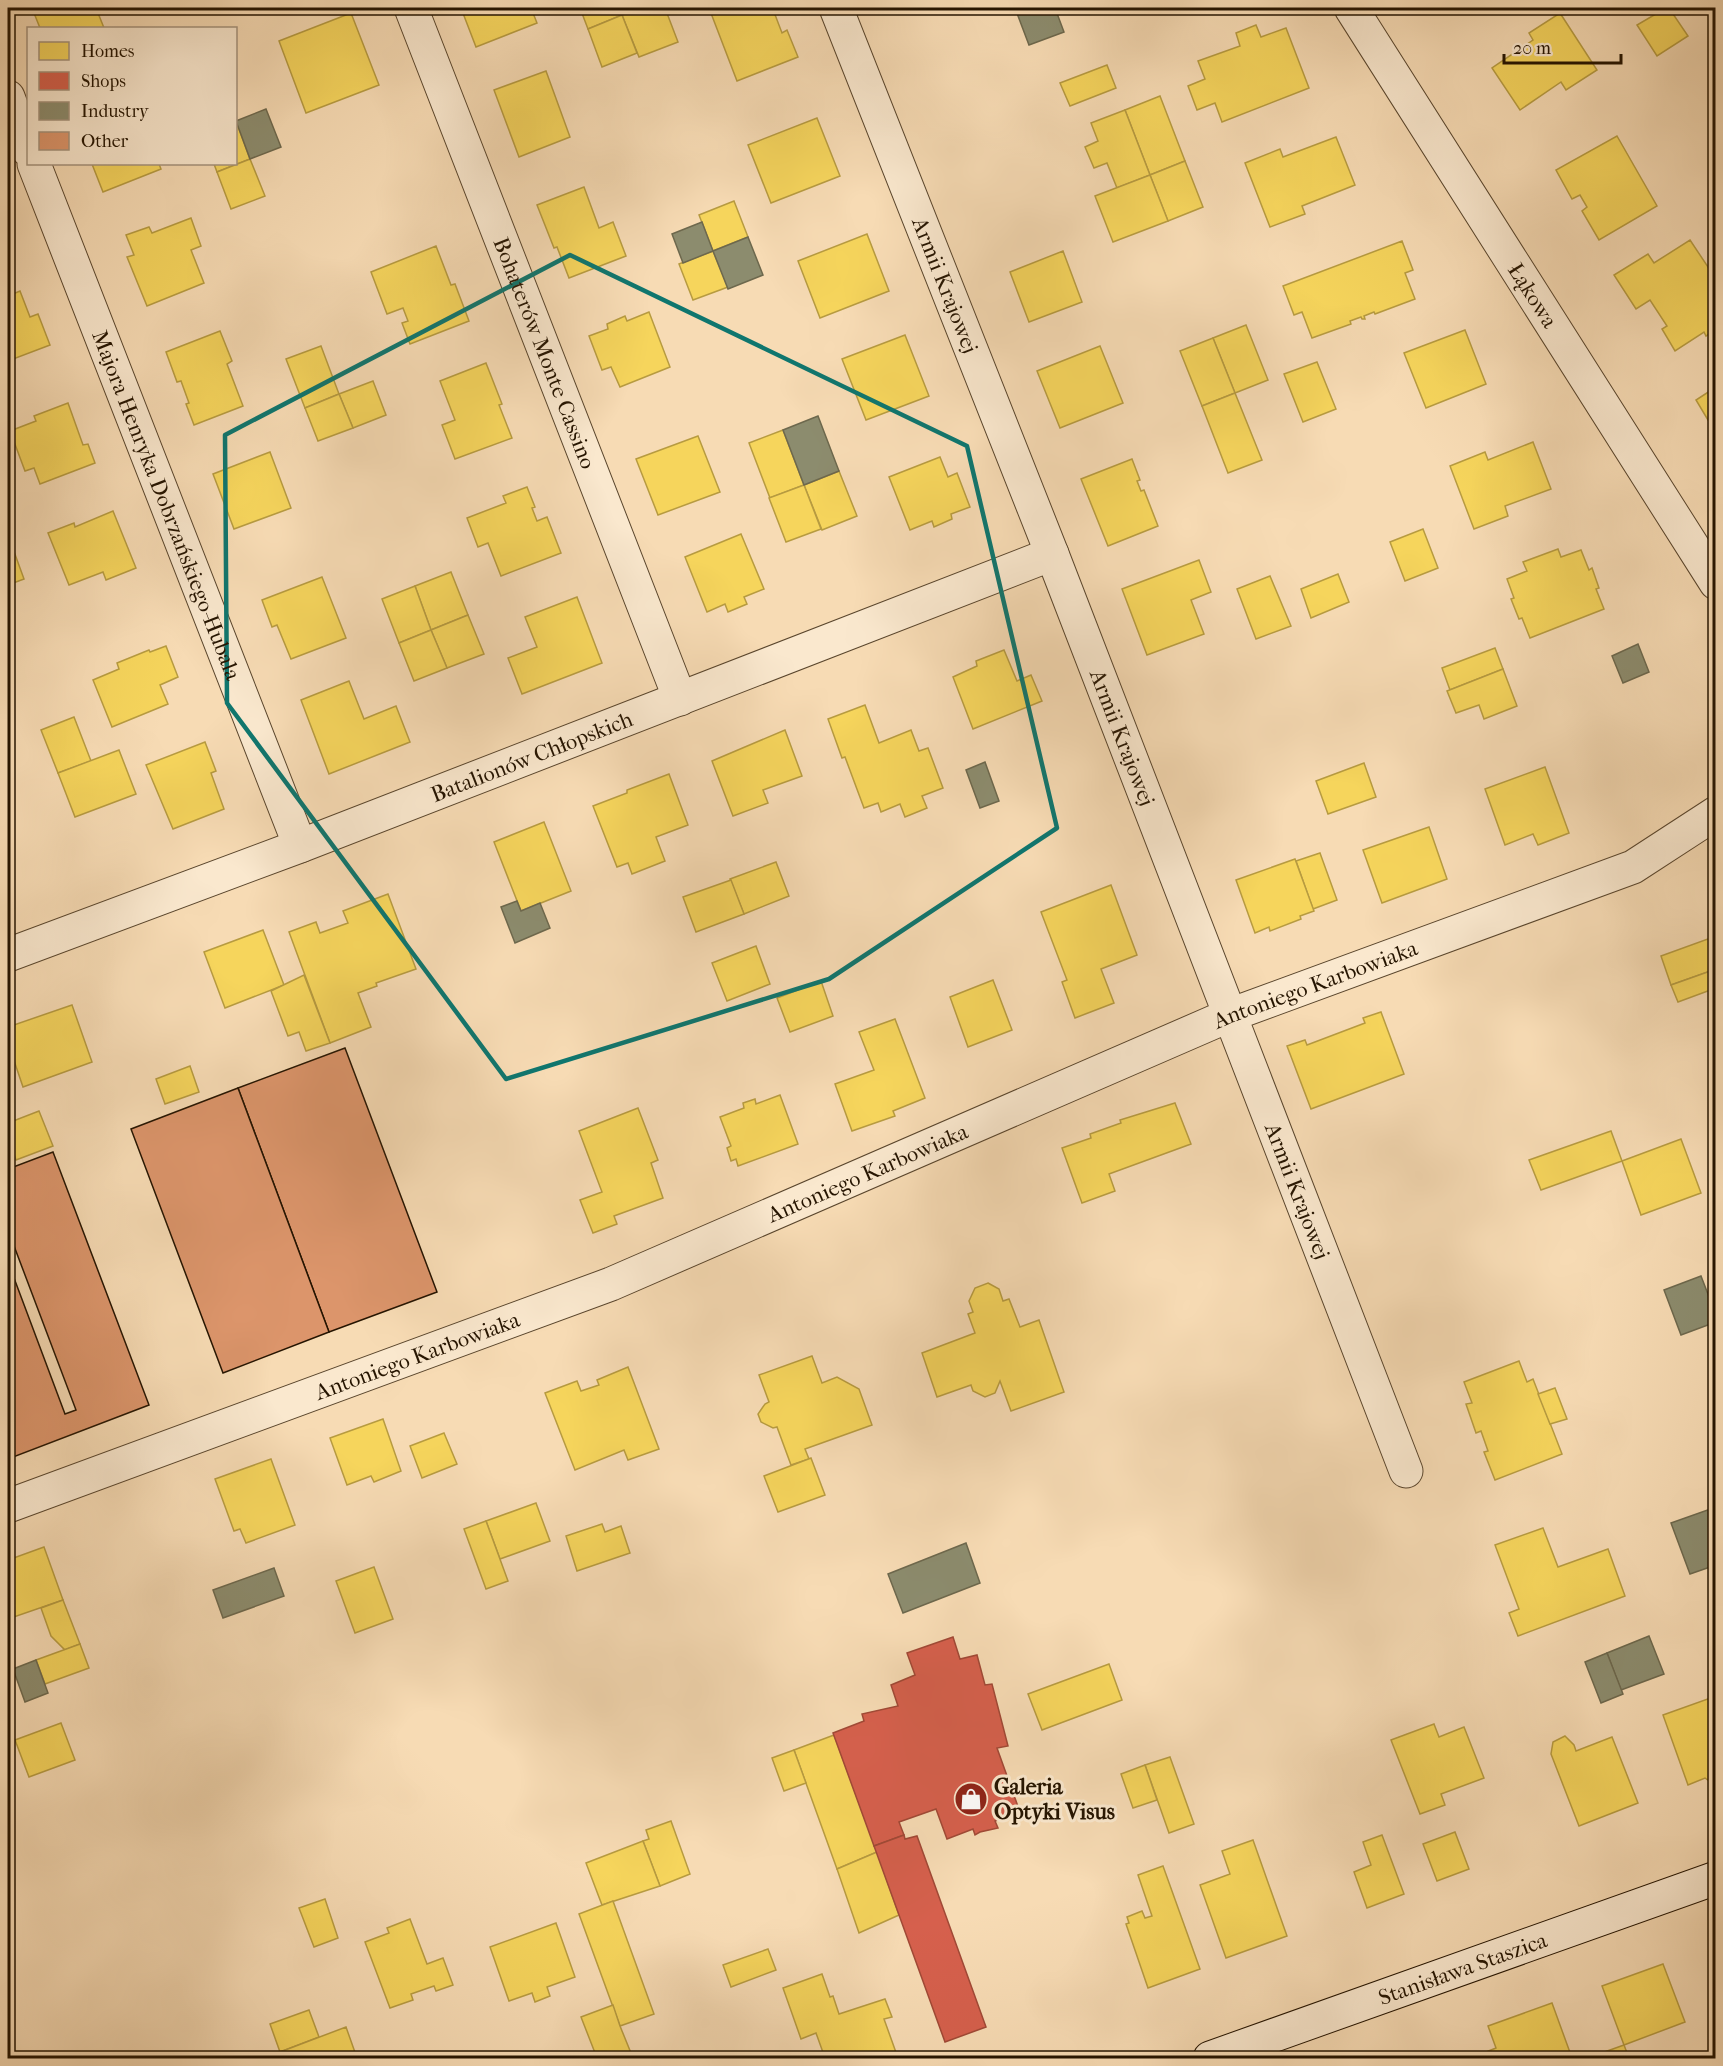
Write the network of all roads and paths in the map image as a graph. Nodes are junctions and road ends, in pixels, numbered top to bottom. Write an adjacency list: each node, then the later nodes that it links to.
1 (411, 8): 9 (street, Bohaterów Monte Cassino)
2 (836, 8): 7 (street, Armii Krajowej)
3 (1351, 8): 8 (street, Łąkowa)
4 (8, 97): 5 (street)
5 (27, 147)
6 (34, 165): 11 (street, Majora Henryka Dobrzańskiego-Hubala)
7 (1052, 554): 9 (street, Batalionów Chłopskich); 13 (street, Armii Krajowej)
8 (1716, 583)
9 (680, 699): 11 (street, Batalionów Chłopskich)
10 (1716, 813): 13 (street, Antoniego Karbowiaka)
11 (300, 846): 12 (street, Batalionów Chłopskich)
12 (8, 955)
13 (1230, 1015): 14 (street, Armii Krajowej); 15 (street, Antoniego Karbowiaka)
14 (1406, 1471)
15 (8, 1506)
16 (1716, 1878): 17 (street, Stanisława Staszica)
17 (1210, 2058)

